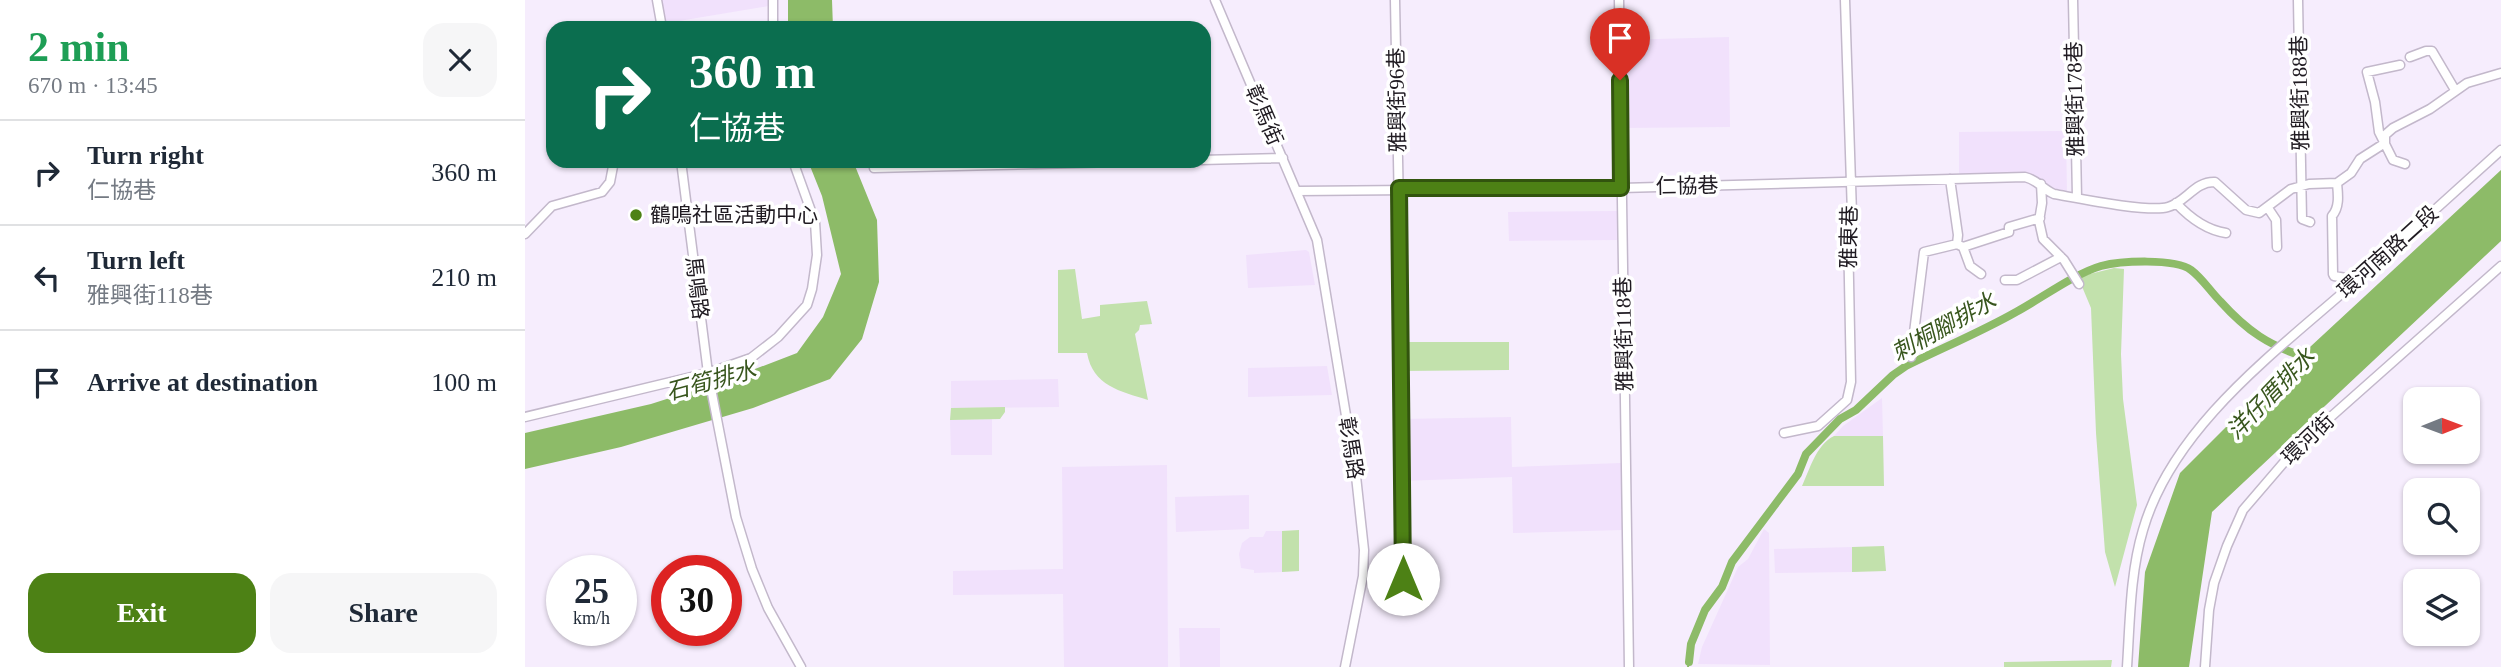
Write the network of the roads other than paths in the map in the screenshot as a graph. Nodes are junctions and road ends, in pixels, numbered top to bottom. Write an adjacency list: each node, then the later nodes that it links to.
1 (657, 0): 9 (street)
2 (773, 0): 10 (street)
3 (1215, 0): 17 (street, 彰馬街)
4 (1395, 0): 28 (street, 雅興街96巷)
5 (1619, 0): 29 (street, 雅興街118巷)
6 (1845, 0): 24 (street, 雅東巷)
7 (2073, 0): 31 (street, 雅興街178巷)
8 (2298, 0): 27 (street, 雅興街188巷)
9 (660, 21)
10 (773, 21)
11 (2410, 57): 14 (street)
12 (2400, 65): 15 (street)
13 (2501, 73): 14 (street)
14 (2455, 90): 15 (street)
15 (2385, 143): 19 (street); 25 (street)
16 (2501, 150): 46 (street, 環河南路二段)
17 (1283, 158): 18 (street); 30 (street, 彰馬街)
18 (1211, 160)
19 (2405, 164)
20 (613, 168): 38 (street)
21 (682, 168): 48 (street, 馬鳴路)
22 (796, 168): 48 (street)
23 (1950, 179): 24 (street, 仁協巷); 26 (street, 仁協巷); 39 (street)
24 (1849, 182): 29 (street, 仁協巷); 50 (street, 雅東巷)
25 (2337, 183): 27 (street); 46 (street)
26 (2041, 184): 31 (street, 仁協巷); 34 (street)
27 (2302, 186): 33 (street); 35 (street, 雅興街188巷)
28 (1399, 188): 29 (street, 仁協巷); 30 (street, 仁協巷); 51 (street, 雅興街96巷)
29 (1621, 188): 54 (street, 雅興街118巷)
30 (1297, 191): 36 (street, 彰馬街)
31 (2077, 197): 32 (street, 仁協巷)
32 (2176, 203): 33 (street, 仁協巷); 37 (street)
33 (2268, 208): 40 (street)
34 (2040, 218): 39 (street); 41 (street)
35 (2310, 222)
36 (1315, 230): 53 (street, 彰馬路)
37 (2226, 233)
38 (525, 234)
39 (1960, 245): 43 (street); 47 (street)
40 (2277, 247)
41 (2061, 257): 44 (street); 45 (street)
42 (2501, 266): 56 (street, 環河街)
43 (1981, 274)
44 (2005, 280)
45 (2079, 284)
46 (2353, 284): 55 (street, 環河南路二段)
47 (1910, 357)
48 (708, 373): 49 (street); 52 (street, 馬鳴路)
49 (525, 417)
50 (1784, 433)
51 (1403, 579)
52 (801, 667)
53 (1345, 667)
54 (1629, 667)
55 (2127, 667)
56 (2204, 667)

